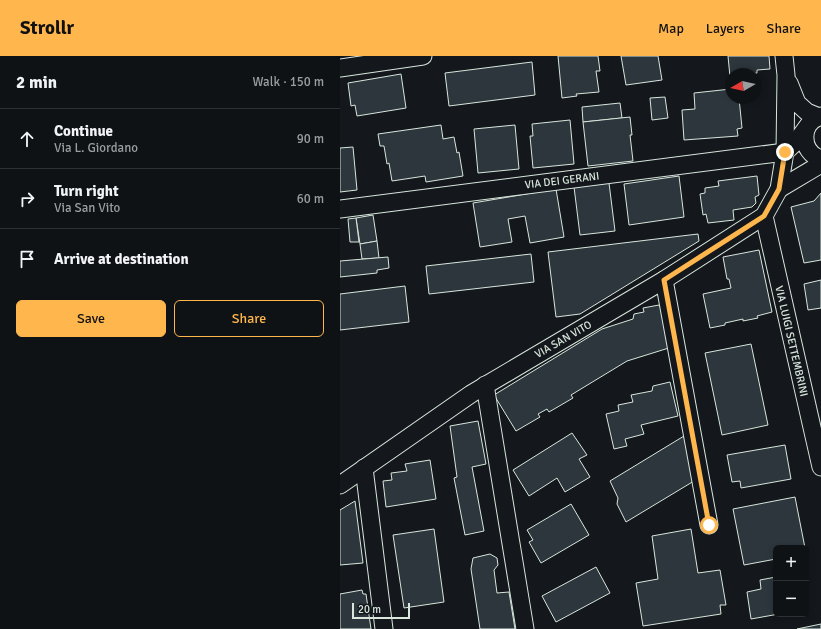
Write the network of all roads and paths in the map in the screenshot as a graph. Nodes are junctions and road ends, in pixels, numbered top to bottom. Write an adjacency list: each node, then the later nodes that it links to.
1 (423, 56): 3 (street)
2 (784, 56): 4 (street, VIA SAN VITO)
3 (340, 68)
4 (786, 75): 5 (street, VIA SAN VITO); 6 (street, VIA SAN VITO)
5 (786, 122): 6 (street); 7 (street, VIA SAN VITO)
6 (812, 135): 7 (street)
7 (785, 152): 9 (street, VIA SAN VITO); 10 (street, VIA DEI GERANI)
8 (821, 164): 9 (street)
9 (779, 189): 11 (street, VIA SAN VITO)
10 (340, 209)
11 (764, 216): 12 (street, VIA SAN VITO); 14 (street, VIA LUIGI SETTEMBRINI)
12 (664, 280): 13 (street, VIA SAN VITO); 17 (street)
13 (485, 385): 15 (street, VIA SAN VITO); 19 (street)
14 (821, 467)
15 (364, 468): 16 (street, VIA SAN VITO); 18 (street)
16 (340, 485)
17 (709, 525)
18 (384, 629)
19 (525, 629)

